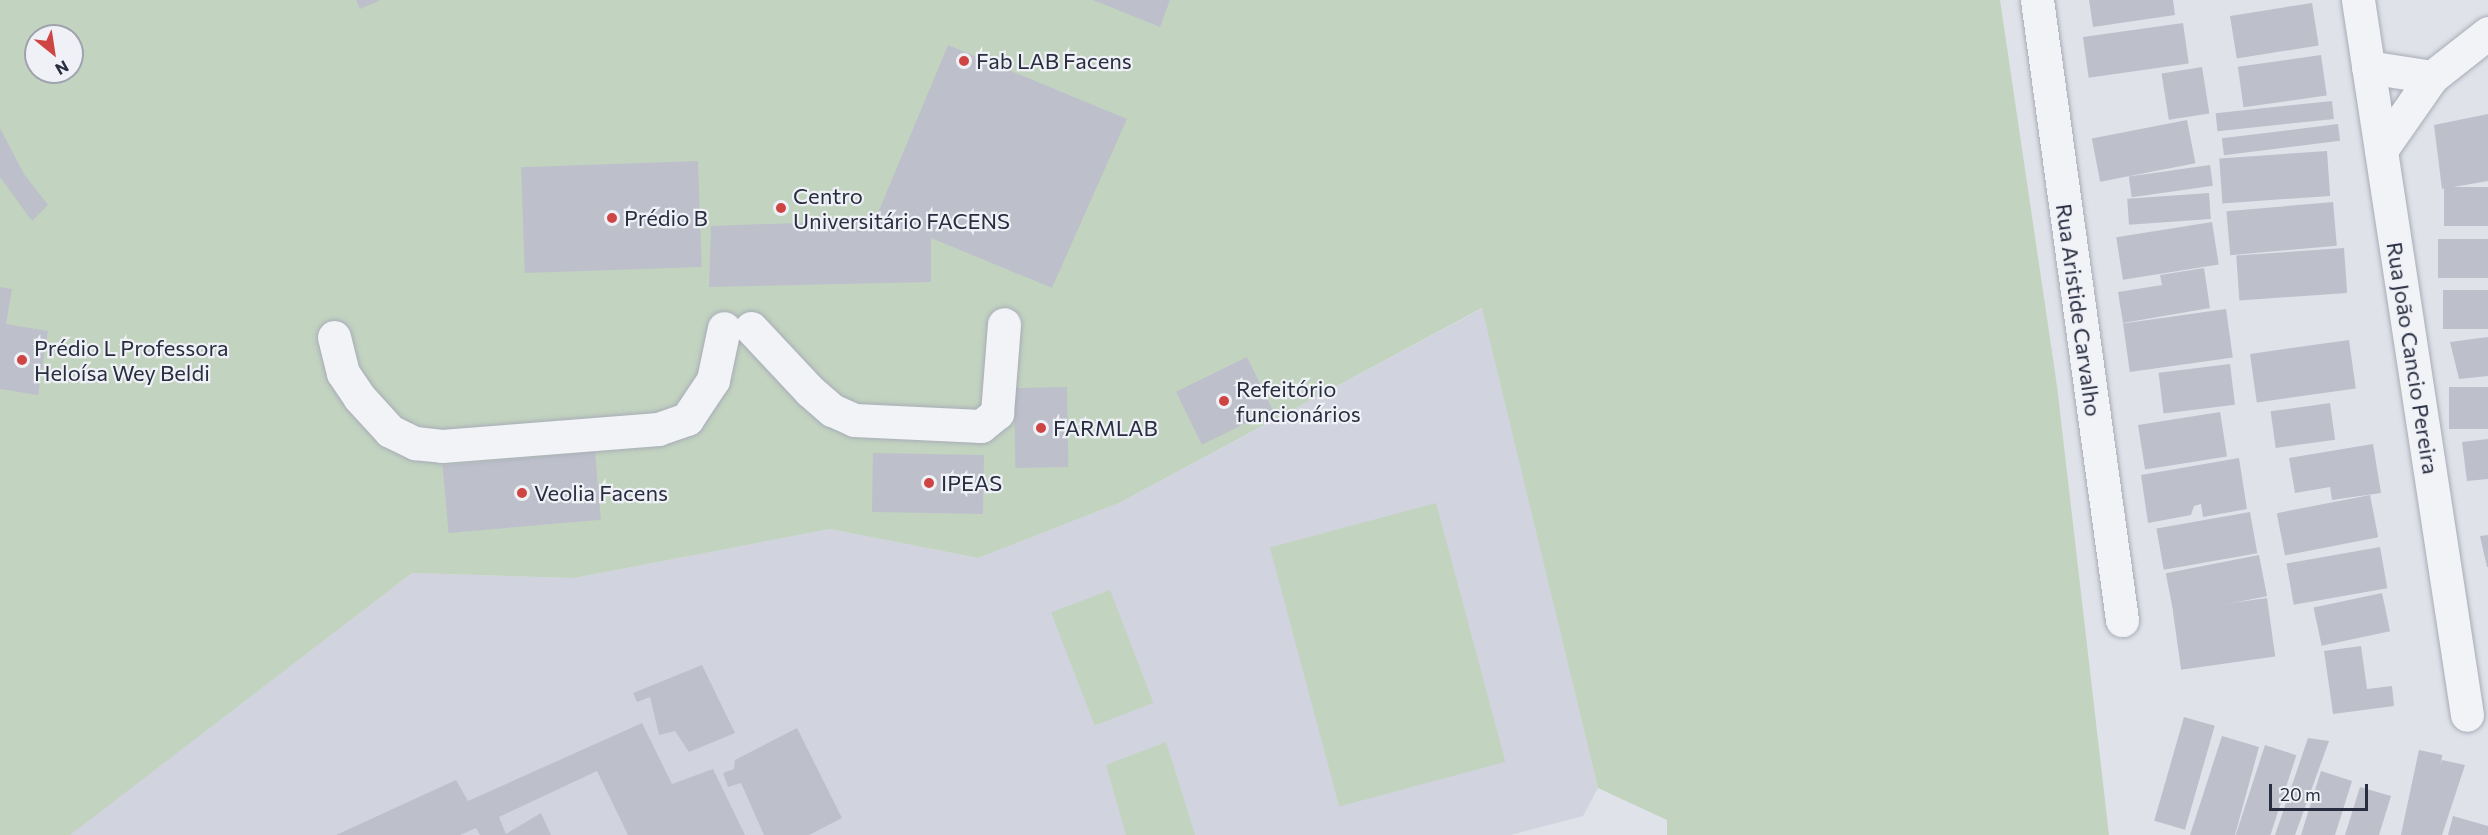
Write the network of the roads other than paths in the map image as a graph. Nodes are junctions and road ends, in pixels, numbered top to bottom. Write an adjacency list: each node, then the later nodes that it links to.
1 (2037, 0): 9 (street, Rua Aristide Carvalho)
2 (2358, 0): 4 (street, Rua João Cancio Pereira)
3 (2488, 33): 5 (street)
4 (2368, 67): 5 (street); 6 (street, Rua João Cancio Pereira)
5 (2432, 77): 6 (street)
6 (2381, 150): 10 (street, Rua João Cancio Pereira)
7 (1004, 324): 8 (street)
8 (334, 337)
9 (2122, 620)
10 (2467, 716)

